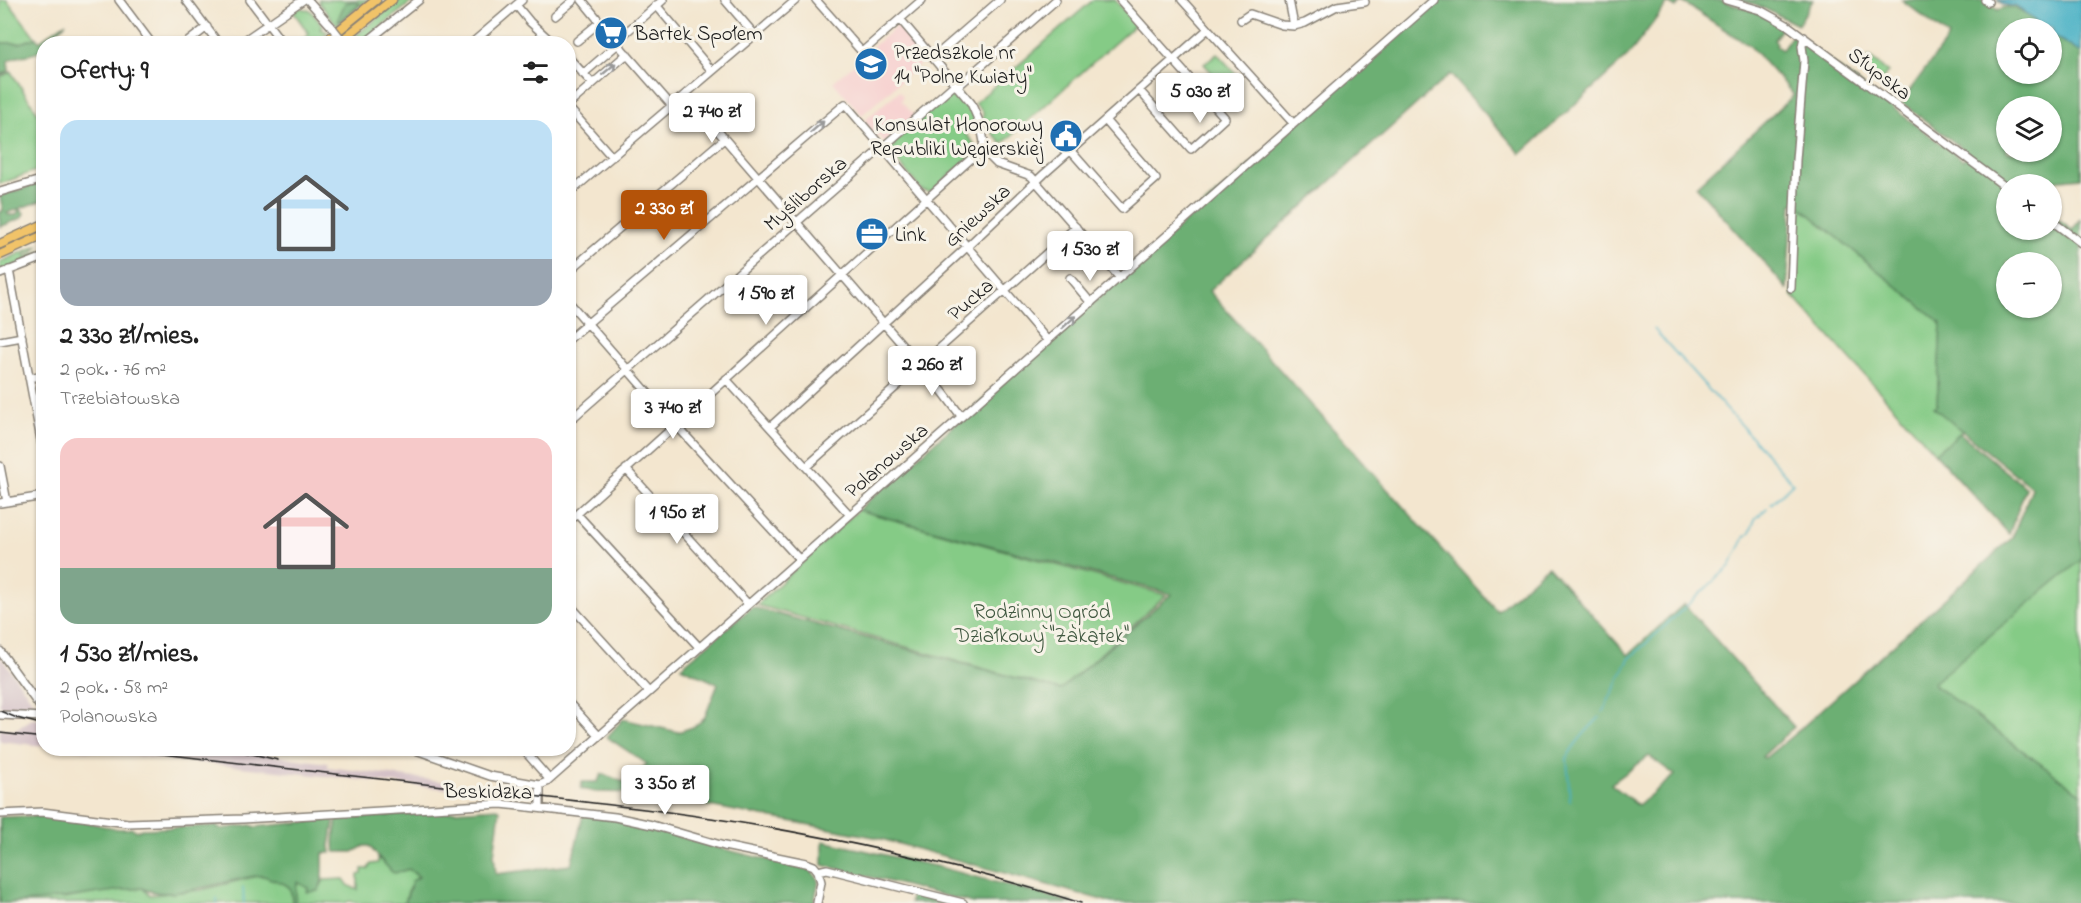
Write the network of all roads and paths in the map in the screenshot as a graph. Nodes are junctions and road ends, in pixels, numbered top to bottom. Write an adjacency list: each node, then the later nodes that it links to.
1 (119, 0): 33 (street)
2 (186, 0): 30 (street)
3 (250, 0): 28 (street)
4 (303, 0): 28 (street)
5 (308, 0): 39 (street, bridge)
6 (376, 0): 38 (main road)
7 (392, 0): 40 (main road)
8 (419, 0): 41 (street)
9 (574, 0): 25 (street)
10 (582, 0): 45 (street)
11 (725, 0): 32 (street)
12 (796, 0): 32 (street)
13 (816, 0): 26 (street)
14 (922, 0): 26 (street)
15 (999, 0): 48 (street)
16 (1056, 0): 54 (street, Myśliborska)
17 (1120, 0): 49 (street)
18 (1182, 0): 31 (street)
19 (1289, 0): 29 (street)
20 (1434, 0): 61 (street, Polanowska)
21 (1726, 0): 44 (street, Słupska)
22 (1365, 2): 29 (street)
23 (519, 3): 42 (street); 43 (street)
24 (659, 3): 46 (street); 51 (street)
25 (555, 16)
26 (900, 19): 48 (street)
27 (1241, 20): 29 (street)
28 (268, 24): 36 (street); 37 (street)
29 (1294, 26)
30 (207, 27): 34 (street); 35 (street)
31 (1208, 29): 49 (street, Gniewska); 61 (street)
32 (755, 35): 51 (street)
33 (146, 36)
34 (195, 36)
35 (213, 36)
36 (251, 36)
37 (278, 36)
38 (332, 36)
39 (339, 36)
40 (347, 36)
41 (374, 36)
42 (481, 36)
43 (545, 36)
44 (1804, 38): 68 (street, Słupska); 90 (street)
45 (576, 41)
46 (619, 43): 47 (street); 52 (street)
47 (627, 54): 53 (street, one-way to 47); 58 (street)
48 (933, 58): 54 (street)
49 (1173, 59): 55 (street, Gniewska); 55 (street)
50 (576, 66): 52 (street)
51 (712, 71): 56 (street)
52 (583, 74): 53 (street)
53 (592, 83): 57 (street)
54 (956, 85): 63 (street, Myśliborska); 64 (street)
55 (1139, 90): 60 (street, Gniewska)
56 (686, 94): 58 (street); 62 (street)
57 (576, 98)
58 (672, 106): 66 (street)
59 (576, 115): 66 (street)
60 (1104, 120): 65 (street, Gniewska); 65 (street)
61 (1293, 123): 88 (street, Polanowska)
62 (724, 139): 67 (street); 84 (street)
63 (882, 148): 67 (street, one-way to 63); 73 (street); 74 (street, Myśliborska)
64 (982, 149): 70 (street); 73 (street)
65 (1070, 150): 70 (street, Gniewska)
66 (612, 157): 71 (street)
67 (757, 178): 74 (street); 94 (street)
68 (1996, 180)
69 (36, 181): 72 (street)
70 (1037, 181): 75 (street); 81 (street, Gniewska)
71 (576, 186)
72 (0, 192)
73 (926, 198): 81 (street); 87 (street)
74 (795, 223): 87 (street); 101 (street, Myśliborska)
75 (1076, 227): 88 (street); 91 (street, Pucka)
76 (36, 228): 79 (main road)
77 (2062, 229): 80 (street)
78 (36, 239): 82 (main road)
79 (0, 242)
80 (2081, 243)
81 (968, 246): 91 (street); 95 (street, Gniewska)
82 (0, 255)
83 (36, 260): 85 (street)
84 (576, 265)
85 (9, 270): 86 (street); 97 (street)
86 (0, 274)
87 (841, 275): 95 (street); 104 (street)
88 (1119, 277): 92 (street, Polanowska)
89 (1070, 278): 92 (street)
90 (1791, 288)
91 (1005, 290): 99 (street); 100 (street, Pucka)
92 (1090, 303): 99 (street, Polanowska, one-way to 92)
93 (576, 310): 94 (street)
94 (588, 323): 96 (street); 101 (street)
95 (884, 324): 100 (street); 109 (street, Gniewska)
96 (576, 333)
97 (22, 337): 98 (street); 103 (street)
98 (0, 341)
99 (1048, 341): 107 (street, Polanowska)
100 (920, 365): 107 (street); 111 (street, Pucka)
101 (628, 370): 106 (street, Myśliborska); 108 (street)
102 (36, 377): 103 (street)
103 (29, 378): 105 (street)
104 (726, 379): 108 (street); 109 (street)
105 (36, 414)
106 (576, 415)
107 (961, 416): 116 (street, Polanowska)
108 (675, 424): 112 (street); 117 (street)
109 (770, 427): 111 (street)
110 (0, 466): 114 (street)
111 (806, 467): 116 (street)
112 (626, 470): 115 (street); 118 (street)
113 (36, 497): 114 (street)
114 (3, 503)
115 (577, 514): 120 (street)
116 (849, 514): 117 (street, Polanowska)
117 (799, 559): 118 (street, Polanowska)
118 (747, 603): 120 (street, Polanowska)
119 (576, 612): 122 (street)
120 (699, 646): 122 (street, Polanowska)
121 (0, 651): 123 (street)
122 (648, 692): 127 (street, Polanowska)
123 (36, 702)
124 (576, 711): 127 (street)
125 (0, 715): 126 (street)
126 (36, 717)
127 (599, 736): 131 (street, Polanowska)
128 (433, 756): 133 (street)
129 (529, 756): 132 (street)
130 (576, 756): 132 (street, Polanowska)
131 (576, 756)
132 (549, 779): 133 (street, Polanowska)
133 (540, 785): 134 (street)
134 (540, 808): 135 (street, Beskidzka); 136 (street, Beskidzka)
135 (0, 814)
136 (818, 871): 137 (street); 138 (street, Beskidzka)
137 (817, 903)
138 (963, 903)

